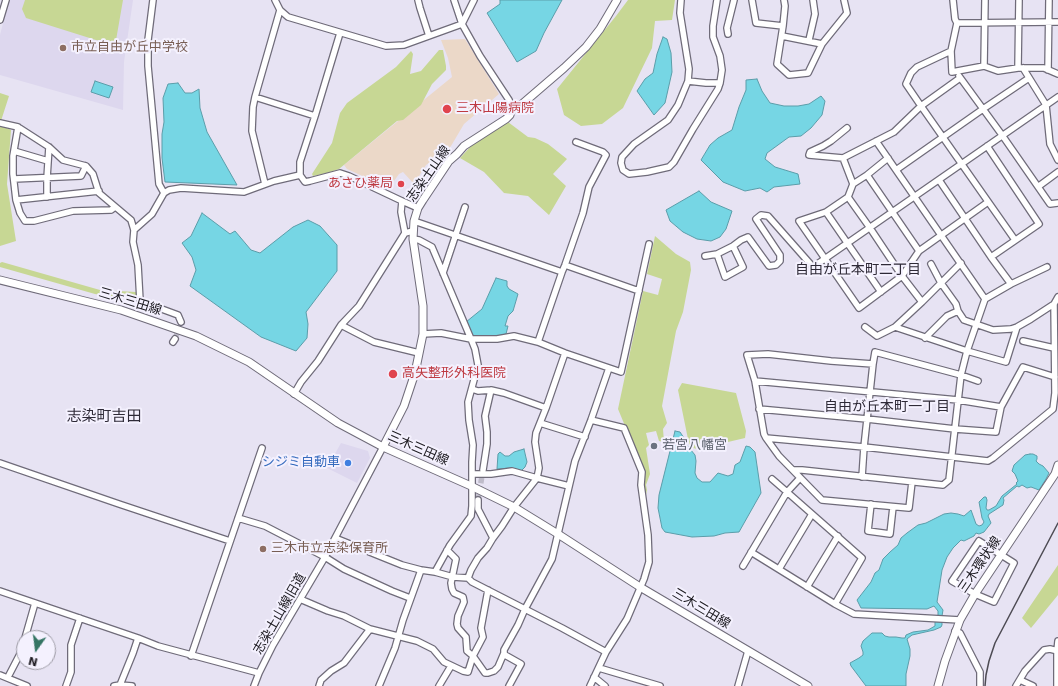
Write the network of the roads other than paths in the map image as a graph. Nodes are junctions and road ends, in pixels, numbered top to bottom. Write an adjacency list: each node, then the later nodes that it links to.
1 (6, 0): 20 (street)
2 (152, 0): 78 (street)
3 (275, 0): 19 (street)
4 (418, 0): 30 (street)
5 (454, 0): 26 (street)
6 (474, 0): 26 (street)
7 (617, 0): 48 (main road, 志染土山線)
8 (680, 0): 42 (street)
9 (717, 0): 43 (street)
10 (734, 0): 29 (street)
11 (752, 0): 27 (street)
12 (784, 0): 27 (street)
13 (813, 0): 32 (street)
14 (844, 0): 33 (street)
15 (953, 0): 24 (street)
16 (985, 0): 25 (street)
17 (1019, 0): 21 (street)
18 (1049, 0): 22 (street)
19 (280, 10): 28 (street); 44 (street)
20 (0, 20)
21 (1019, 22): 22 (street); 25 (street); 36 (street)
22 (1049, 22): 23 (street); 37 (street)
23 (1058, 22)
24 (957, 23): 25 (street); 34 (street)
25 (985, 23): 35 (street)
26 (462, 24): 30 (street); 48 (street)
27 (783, 26): 31 (street)
28 (340, 33): 30 (street); 50 (street)
29 (728, 34)
30 (430, 36)
31 (782, 36): 32 (street); 33 (street)
32 (809, 40): 33 (street)
33 (822, 44)
34 (951, 51): 38 (street); 47 (street)
35 (984, 66): 36 (street); 38 (street)
36 (1020, 68): 37 (street); 41 (street)
37 (1048, 70): 39 (street)
38 (956, 71): 40 (street)
39 (1058, 74)
40 (960, 78): 47 (street); 49 (street)
41 (1029, 78): 46 (street); 49 (street)
42 (688, 81): 43 (street); 43 (street)
43 (720, 83)
44 (256, 97): 50 (street); 74 (street)
45 (1058, 97): 46 (street)
46 (1046, 105): 54 (street); 63 (street)
47 (921, 106): 55 (street); 56 (street)
48 (512, 108): 87 (main road, 志染土山線)
49 (983, 109): 54 (street); 55 (street)
50 (315, 116): 69 (street)
51 (0, 123): 52 (street)
52 (18, 127): 59 (street); 60 (street)
53 (847, 128): 61 (street)
54 (1002, 135): 58 (street); 76 (street)
55 (944, 138): 65 (street); 67 (street)
56 (876, 141): 61 (street); 62 (street)
57 (576, 142): 111 (street)
58 (987, 146): 65 (street); 100 (street)
59 (49, 148): 64 (street); 66 (street)
60 (14, 151): 64 (street); 72 (street)
61 (843, 158): 75 (street)
62 (888, 158): 67 (street); 70 (street)
63 (1058, 160)
64 (48, 161): 71 (street)
65 (961, 164): 73 (street); 84 (street)
66 (86, 166): 71 (street); 77 (street)
67 (896, 170): 81 (street)
68 (1058, 172): 76 (street)
69 (300, 175): 74 (street); 83 (street)
70 (867, 175): 75 (street); 90 (street)
71 (47, 178): 72 (street); 79 (street)
72 (14, 179): 82 (street)
73 (939, 180): 81 (street); 91 (street)
74 (265, 184): 78 (street)
75 (853, 184): 80 (street)
76 (1038, 186): 85 (street)
77 (99, 192): 79 (street); 86 (street)
78 (164, 193): 94 (street)
79 (47, 197): 82 (street)
80 (848, 197): 89 (street); 93 (street)
81 (915, 197): 90 (street); 97 (street)
82 (16, 200): 86 (street)
83 (402, 201): 87 (street); 96 (street)
84 (988, 202): 91 (street); 100 (street)
85 (1058, 203)
86 (115, 207): 94 (street)
87 (418, 208): 92 (main road, 志染土山線)
88 (465, 208): 98 (street)
89 (826, 212): 102 (street); 108 (street)
90 (893, 212): 93 (street); 104 (street)
91 (965, 218): 97 (street); 107 (street)
92 (414, 221): 95 (main road, 志染土山線); 98 (street)
93 (870, 228): 102 (street); 115 (street)
94 (134, 230): 126 (street)
95 (413, 231): 96 (street); 99 (main road, 志染土山線)
96 (405, 233): 128 (street)
97 (941, 235): 104 (street); 109 (street)
98 (456, 236): 113 (street); 114 (street)
99 (413, 239): 114 (street); 132 (main road, 志染土山線)
100 (1015, 240): 107 (street)
101 (649, 244): 119 (street)
102 (848, 244): 108 (street); 120 (street)
103 (733, 246): 105 (street); 105 (street); 108 (street)
104 (919, 251): 115 (street)
105 (717, 254): 106 (street)
106 (705, 256)
107 (991, 256): 118 (street)
108 (826, 259): 120 (street)
109 (961, 263): 117 (street); 122 (street)
110 (931, 264): 117 (street)
111 (565, 266): 113 (street); 119 (street)
112 (1047, 266): 118 (street)
113 (562, 272): 136 (street)
114 (443, 274): 134 (street)
115 (902, 276): 120 (street); 123 (street)
116 (0, 280): 150 (main road, 三木三田線)
117 (941, 283): 123 (street); 125 (street)
118 (1011, 284): 122 (street)
119 (638, 290): 142 (street)
120 (880, 292)
121 (1058, 297): 124 (street)
122 (985, 299): 127 (street)
123 (922, 302): 129 (street)
124 (1054, 304): 130 (street); 137 (street)
125 (958, 312): 127 (street); 133 (street)
126 (181, 322)
127 (976, 324): 130 (street); 138 (street)
128 (341, 325): 139 (street); 150 (street)
129 (895, 327): 131 (street); 133 (street)
130 (1017, 327): 138 (street)
131 (865, 328)
132 (423, 334): 134 (street); 139 (main road, 志染土山線)
133 (925, 338): 138 (street)
134 (471, 339): 136 (street); 147 (street)
135 (1023, 341): 137 (street)
136 (538, 342): 140 (street)
137 (1054, 348): 144 (street)
138 (967, 351): 143 (street)
139 (419, 353): 162 (main road, 志染土山線)
140 (566, 353): 142 (street); 153 (street)
141 (873, 364): 143 (street); 145 (street); 149 (street)
142 (609, 368): 157 (street)
143 (961, 375): 146 (street); 151 (street)
144 (1055, 377): 152 (street); 155 (street)
145 (754, 380): 149 (street); 154 (street)
146 (978, 381)
147 (472, 389): 148 (street); 170 (street)
148 (491, 390): 153 (street); 168 (street)
149 (870, 391): 151 (street); 156 (street)
150 (294, 394): 162 (main road, 三木三田線)
151 (958, 400): 152 (street); 159 (street)
152 (1001, 407): 159 (street)
153 (546, 408): 158 (street)
154 (760, 409): 156 (street); 161 (street)
155 (1056, 410): 165 (street)
156 (867, 419): 159 (street); 163 (street)
157 (591, 420): 160 (street); 200 (street)
158 (540, 423): 160 (street); 172 (street)
159 (955, 429): 165 (street)
160 (585, 437): 177 (street)
161 (766, 438): 163 (street); 169 (street)
162 (383, 447): 176 (main road, 三木三田線); 187 (street, 志染土山線旧道)
163 (864, 447): 165 (street); 171 (street)
164 (262, 448): 184 (street)
165 (952, 457): 175 (street)
166 (0, 463): 189 (street)
167 (1058, 465): 192 (main road, 三木環状線)
168 (483, 470)
169 (794, 470): 171 (street); 173 (street)
170 (472, 474): 172 (street); 176 (street)
171 (862, 476): 175 (street)
172 (537, 478): 177 (street); 181 (street)
173 (800, 478): 178 (street); 180 (street)
174 (772, 479): 178 (street)
175 (912, 482): 182 (street)
176 (471, 486): 181 (main road, 三木三田線); 190 (street)
177 (569, 486): 185 (street)
178 (787, 492): 183 (street); 191 (street)
179 (478, 500): 188 (street)
180 (871, 504): 182 (street); 182 (street)
181 (514, 507): 185 (main road, 三木三田線); 188 (street)
182 (892, 507)
183 (812, 514): 186 (street); 195 (street)
184 (238, 518): 189 (street); 193 (street)
185 (558, 534): 200 (main road, 三木三田線); 209 (street)
186 (838, 536): 201 (street); 208 (street)
187 (335, 538): 193 (street, 志染土山線旧道); 196 (street)
188 (493, 538): 199 (street)
189 (230, 541): 222 (street)
190 (447, 550): 197 (street); 198 (street)
191 (751, 552): 194 (street); 195 (street)
192 (1001, 555): 204 (main road, 三木環状線); 204 (street); 204 (street)
193 (325, 557): 205 (street); 206 (street, 志染土山線旧道)
194 (743, 566)
195 (779, 569): 201 (street)
196 (421, 570): 197 (street); 205 (street)
197 (435, 572): 198 (street)
198 (453, 577): 199 (street); 223 (street)
199 (468, 578): 202 (street)
200 (640, 587): 218 (main road, 三木三田線); 220 (street)
201 (807, 587): 208 (street)
202 (488, 590): 209 (street); 223 (street)
203 (0, 591): 207 (street)
204 (975, 594): 211 (main road, 三木環状線)
205 (410, 598): 215 (street)
206 (300, 599): 212 (street); 227 (street, 志染土山線旧道)
207 (35, 603): 210 (street); 213 (street)
208 (835, 604): 211 (street)
209 (525, 609): 220 (street); 221 (street)
210 (80, 618): 216 (street); 235 (street)
211 (960, 620): 214 (main road, 三木環状線)
212 (370, 629): 215 (street); 238 (street)
213 (27, 630)
214 (955, 631): 247 (main road, 三木環状線); 248 (street)
215 (399, 636): 225 (street); 239 (street)
216 (138, 638): 222 (street); 233 (street)
217 (1058, 642): 219 (street)
218 (748, 651): 245 (street); 246 (main road, 三木三田線)
219 (1057, 651): 231 (street); 251 (street)
220 (606, 652): 226 (street)
221 (504, 653): 223 (street); 241 (street)
222 (192, 656): 227 (street)
223 (473, 656): 225 (street)
224 (16, 662): 229 (street)
225 (451, 666): 240 (street)
226 (599, 668): 230 (street); 244 (street)
227 (259, 673): 237 (street, 志染土山線旧道)
228 (0, 675): 229 (street)
229 (8, 677): 232 (street)
230 (594, 677): 242 (street); 243 (street)
231 (1020, 680): 249 (street); 250 (street)
232 (14, 684): 234 (street)
233 (117, 685): 236 (street)
234 (27, 686)
235 (66, 686)
236 (132, 686)
237 (254, 686)
238 (318, 686)
239 (379, 686)
240 (439, 686)
241 (509, 686)
242 (590, 686)
243 (605, 686)
244 (660, 686)
245 (738, 686)
246 (808, 686)
247 (938, 686)
248 (980, 686)
249 (1016, 686)
250 (1033, 686)
251 (1057, 686)

